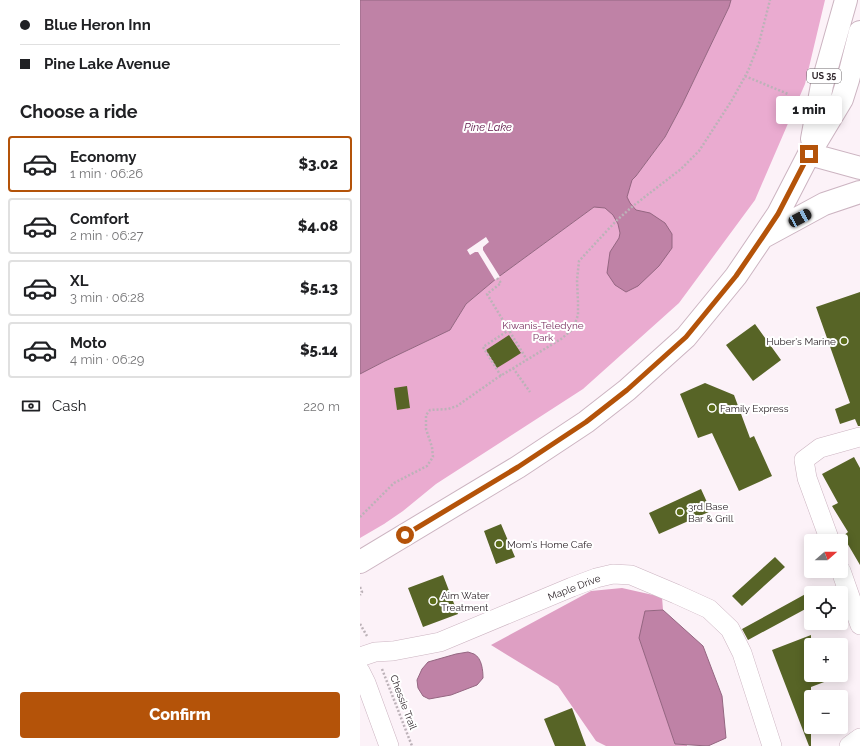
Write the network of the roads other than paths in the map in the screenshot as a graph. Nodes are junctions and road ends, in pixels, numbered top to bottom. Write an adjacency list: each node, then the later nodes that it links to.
1 (846, 0): 3 (main road, US 35)
2 (860, 32): 3 (main road, US 35)
3 (809, 154): 4 (main road); 6 (main road, US 35)
4 (860, 168)
5 (860, 192): 6 (main road)
6 (762, 238): 9 (main road, US 35)
7 (860, 437): 8 (street)
8 (827, 534)
9 (360, 562)
10 (844, 578): 11 (street)
11 (860, 624)
12 (360, 657): 15 (street, Maple Drive)
13 (360, 671): 14 (street)
14 (389, 746)
15 (772, 746)

